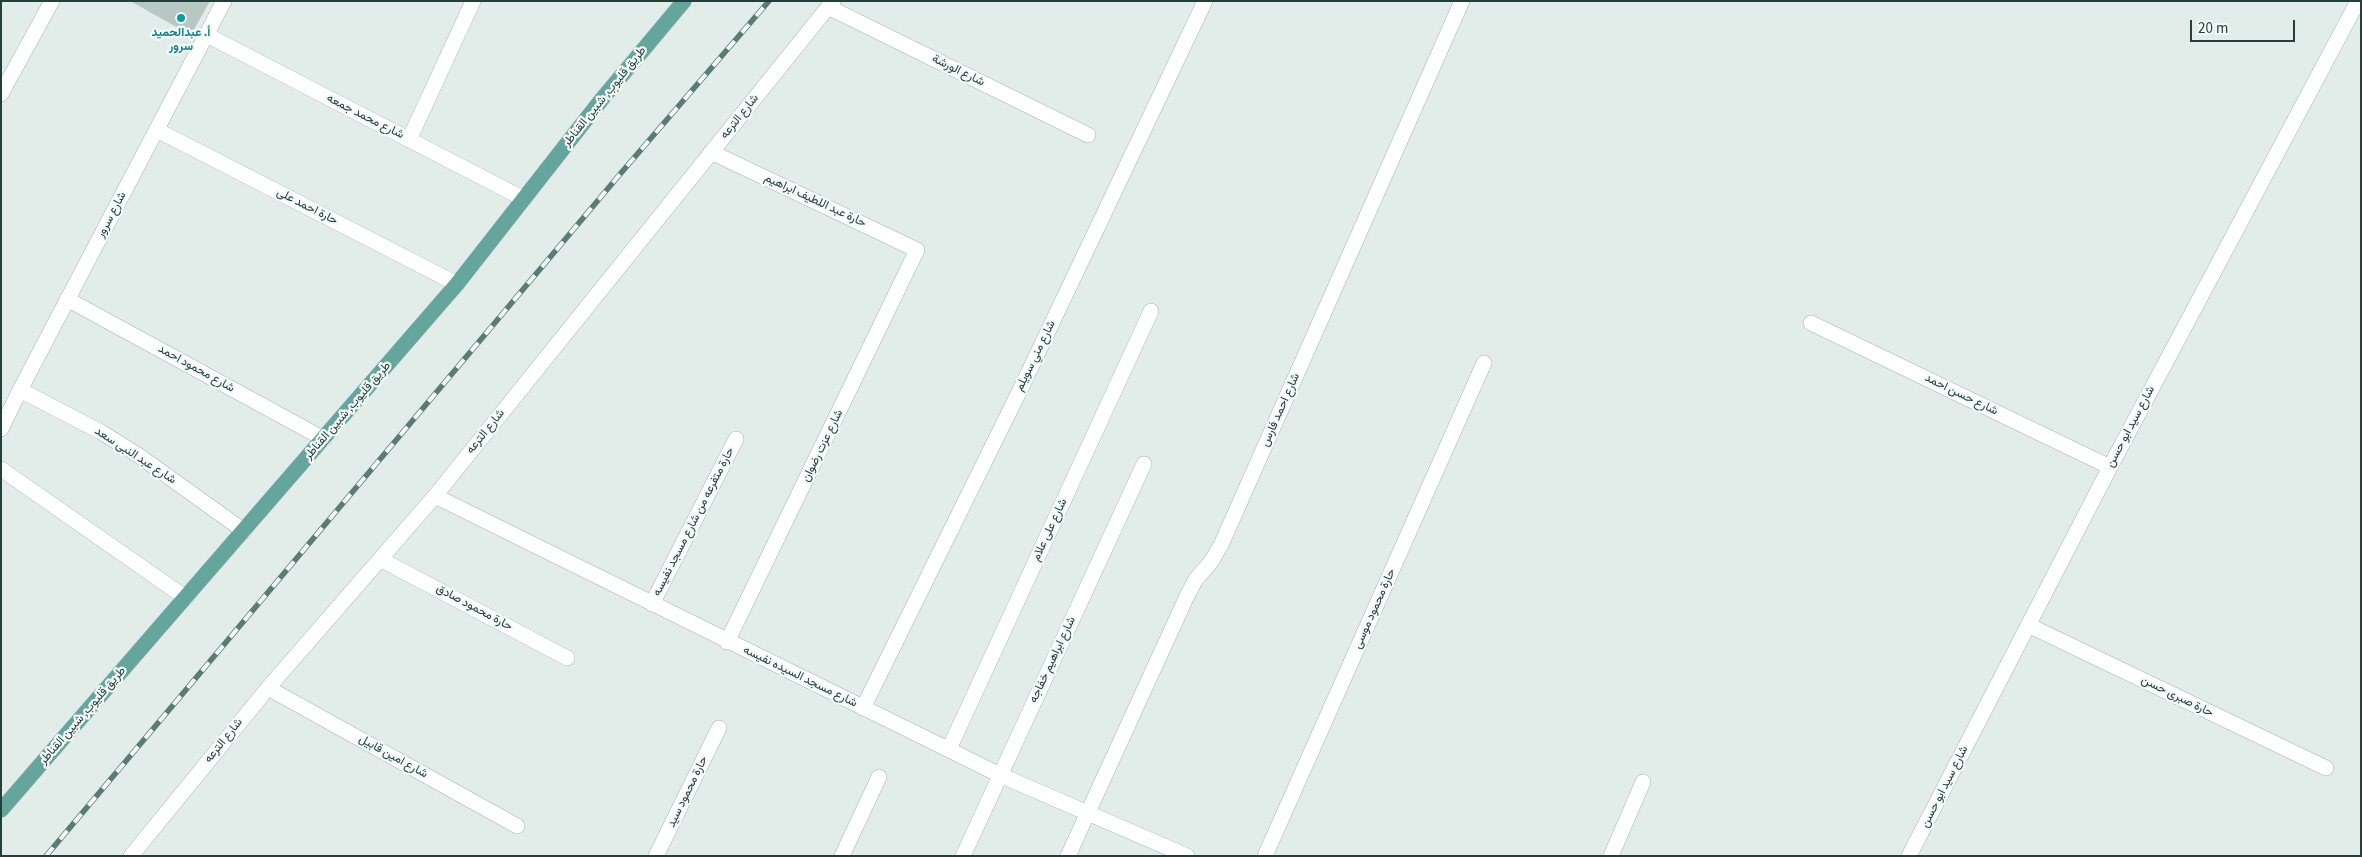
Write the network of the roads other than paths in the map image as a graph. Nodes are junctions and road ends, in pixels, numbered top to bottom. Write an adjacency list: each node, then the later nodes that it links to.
1 (52, 1): 10 (street)
2 (224, 1): 9 (street, شارع سرور)
3 (473, 1): 13 (street)
4 (684, 1): 15 (main road, طريق قليوب, شبين القناطر)
5 (1205, 1): 38 (street, شارع مني سويلم)
6 (1462, 1): 46 (street, شارع احمد فارس)
7 (2358, 1): 27 (street, شارع سيد ابو حسن)
8 (831, 4): 12 (street, شارع الورشة); 14 (street, شارع الترعه)
9 (207, 35): 11 (street, شارع سرور); 13 (street, شارع محمد جمعه)
10 (1, 94)
11 (157, 130): 17 (street, حارة احمد على); 18 (street, شارع سرور)
12 (1088, 135)
13 (409, 140): 15 (street, شارع محمد جمعه)
14 (711, 152): 16 (street, حارة عبد اللطيف ابراهيم); 29 (street, شارع الترعه)
15 (524, 199): 17 (main road, طريق قليوب, شبين القناطر)
16 (917, 250): 35 (street, شارع عزت رضوان)
17 (457, 284): 24 (main road, طريق قليوب, شبين القناطر)
18 (67, 299): 22 (street, شارع سرور); 24 (street, شارع محمود احمد)
19 (1151, 311): 40 (street, شارع على علام)
20 (1811, 324): 27 (street, شارع حسن احمد)
21 (1484, 363): 55 (street, حارة محمود موسى)
22 (20, 390): 23 (street, شارع سرور); 30 (street, شارع عبد النبى سعد)
23 (1, 429)
24 (324, 439): 30 (main road, طريق قليوب, شبين القناطر)
25 (736, 439): 33 (street, حارة متفرعه من شارع مسجد نفيسه)
26 (1144, 464): 42 (street, شارع ابراهيم خفاجه)
27 (2110, 467): 34 (street, شارع سيد ابو حسن)
28 (1, 469): 32 (street)
29 (435, 496): 31 (street, شارع الترعه); 33 (street, شارع مسجد السيده نفيسه)
30 (244, 531): 32 (main road, طريق قليوب, شبين القناطر)
31 (380, 559): 36 (street, حارة محمود صادق); 37 (street, شارع الترعه)
32 (186, 598): 45 (main road, طريق قليوب, شبين القناطر)
33 (652, 604): 35 (street, شارع مسجد السيده نفيسه)
34 (2028, 625): 41 (street, حارة صبرى حسن); 57 (street, شارع سيد ابو حسن)
35 (727, 642): 38 (street, شارع مسجد السيده نفيسه)
36 (567, 658)
37 (268, 688): 47 (street, شارع امين قابيل); 49 (street, شارع الترعه)
38 (863, 708): 40 (street, شارع مسجد السيده نفيسه)
39 (719, 728): 50 (street, حارة محمود سيد)
40 (949, 749): 42 (street, شارع مسجد السيده نفيسه)
41 (2326, 768)
42 (1000, 775): 46 (street, شارع مسجد السيده نفيسه); 52 (street, شارع ابراهيم خفاجه)
43 (879, 778): 51 (street)
44 (1643, 782): 56 (street)
45 (1, 810)
46 (1086, 812): 48 (street, شارع مسجد السيده نفيسه); 53 (street, شارع احمد فارس)
47 (517, 826)
48 (1168, 852): 54 (street, شارع مسجد السيده نفيسه)
49 (131, 856)
50 (656, 856)
51 (842, 856)
52 (963, 856)
53 (1068, 856)
54 (1188, 856)
55 (1265, 856)
56 (1610, 856)
57 (1909, 856)

